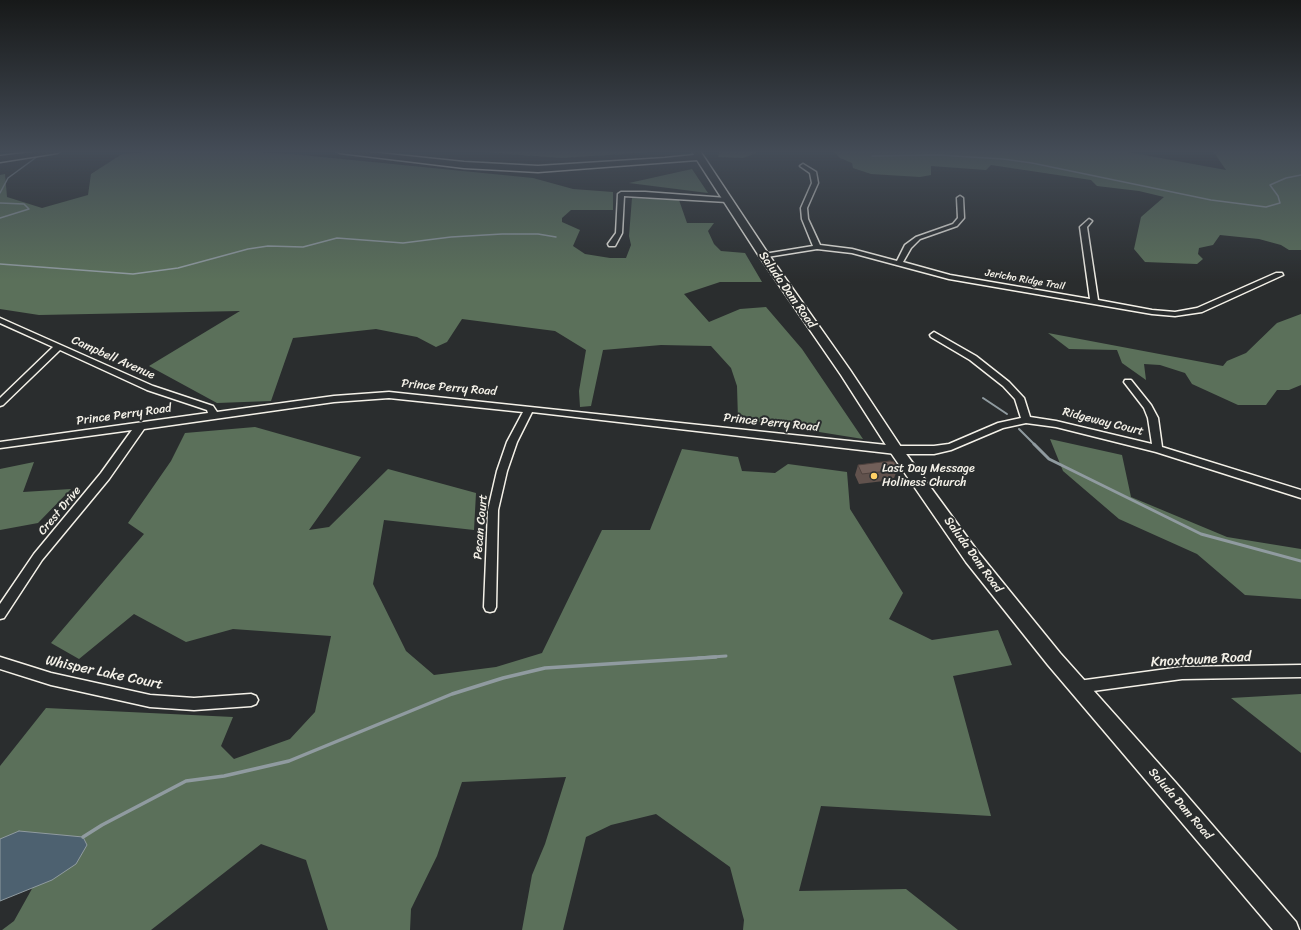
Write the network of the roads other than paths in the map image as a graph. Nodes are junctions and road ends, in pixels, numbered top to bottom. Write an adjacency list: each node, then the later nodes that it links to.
1 (621, 194): 8 (street)
2 (650, 194): 6 (street)
3 (723, 194): 6 (street, Saluda Dam Road)
4 (810, 194): 9 (street)
5 (960, 198): 11 (street)
6 (726, 200): 10 (street, Saluda Dam Road)
7 (1089, 221): 13 (street)
8 (612, 244)
9 (817, 247): 10 (street, Jericho Ridge Trail); 11 (street, Jericho Ridge Trail)
10 (764, 256): 25 (street, Saluda Dam Road)
11 (899, 263): 13 (street, Jericho Ridge Trail)
12 (1279, 275): 13 (street, Jericho Ridge Trail)
13 (1094, 302)
14 (0, 320): 16 (street, Campbell Avenue)
15 (934, 334): 21 (street)
16 (58, 347): 18 (street); 20 (street, Campbell Avenue)
17 (1128, 382): 24 (street)
18 (0, 403)
19 (529, 409): 20 (street, Prince Perry Road); 25 (street, Prince Perry Road); 27 (street, Pecan Court)
20 (215, 416): 22 (street, Prince Perry Road)
21 (1026, 420): 24 (street, Ridgeway Court); 25 (street, Ridgeway Court)
22 (141, 425): 23 (street, Prince Perry Road); 28 (street, Crest Drive)
23 (0, 445)
24 (1158, 449): 26 (street, Ridgeway Court)
25 (896, 450): 31 (street, Saluda Dam Road)
26 (1301, 494)
27 (490, 607)
28 (0, 614)
29 (0, 664): 32 (street, Whisper Lake Court)
30 (1301, 671): 31 (street, Knoxtowne Road)
31 (1078, 687): 33 (street, Saluda Dam Road)
32 (251, 700)
33 (1288, 930)

